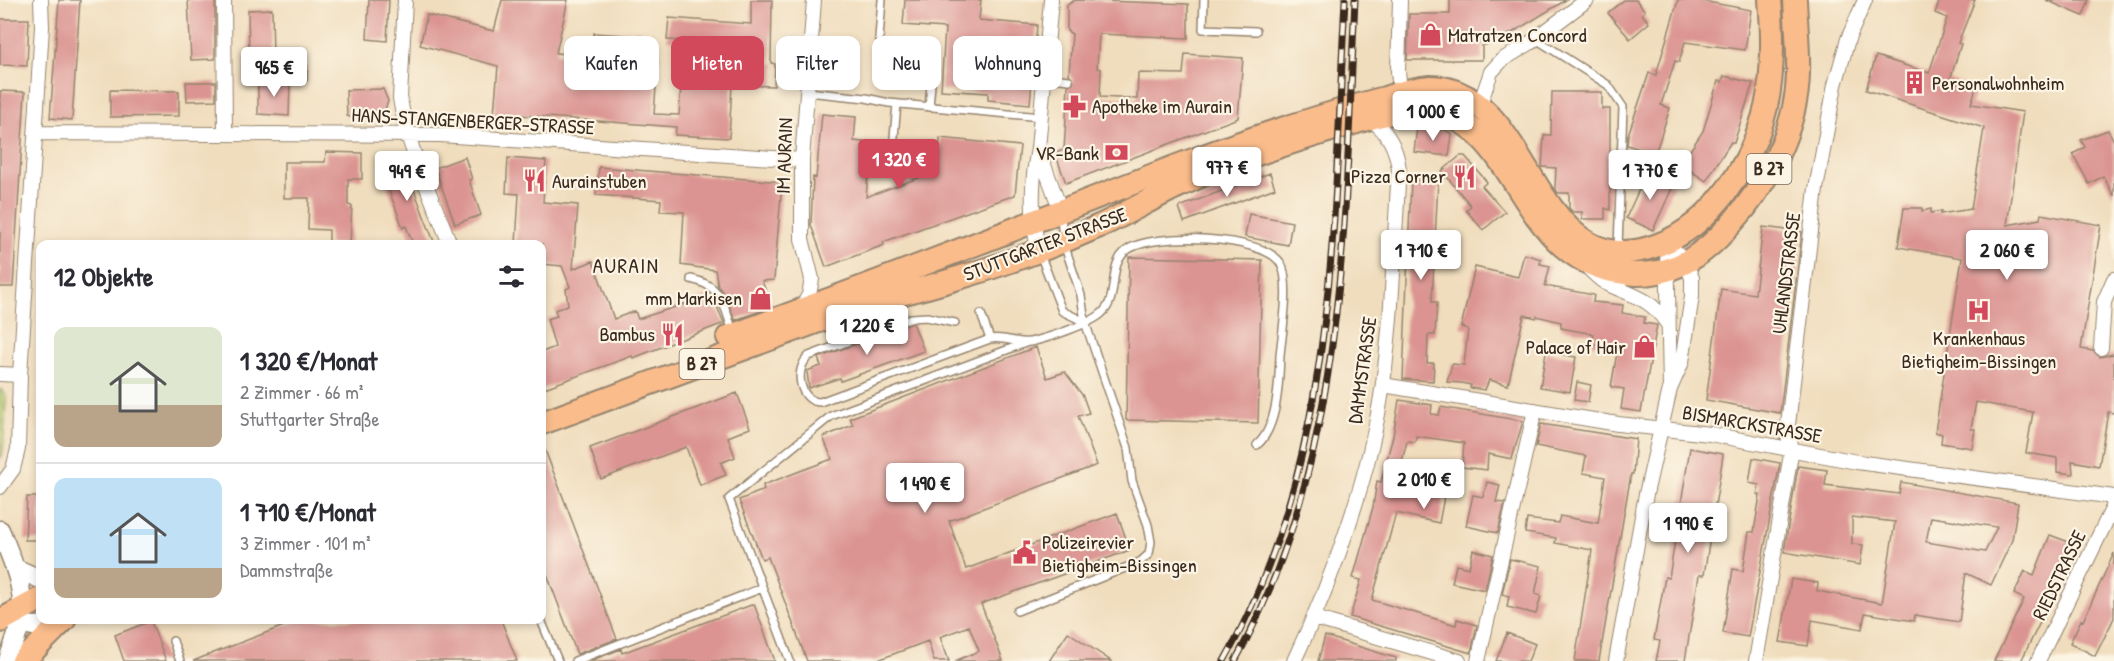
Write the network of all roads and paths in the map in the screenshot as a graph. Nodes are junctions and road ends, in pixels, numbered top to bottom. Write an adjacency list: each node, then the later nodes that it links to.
1 (41, 0): 28 (street)
2 (224, 0): 29 (street)
3 (405, 0): 30 (street)
4 (814, 0): 21 (street, IM AURAIN)
5 (882, 0): 14 (lane)
6 (1051, 0): 15 (street)
7 (1204, 0): 13 (lane)
8 (1400, 0): 22 (street)
9 (1587, 0): 16 (street)
10 (1770, 0): 38 (main road, STUTTGARTER STRASSE / B 27)
11 (1795, 0): 42 (main road, B 27)
12 (1865, 0): 65 (street, UHLANDSTRASSE)
13 (1256, 31)
14 (879, 36)
15 (1048, 36)
16 (1536, 39): 24 (street); 40 (lane)
17 (1062, 79): 18 (lane)
18 (1069, 80)
19 (928, 90): 25 (lane)
20 (1043, 90): 26 (street)
21 (807, 92): 23 (lane); 32 (street, IM AURAIN)
22 (1402, 102): 24 (main road, STUTTGARTER STRASSE / B 27); 27 (main road, STUTTGARTER STRASSE / B 27); 34 (main road, STUTTGARTER STRASSE / B 27); 41 (main road, STUTTGARTER STRASSE / B 27)
23 (897, 104): 25 (lane); 33 (lane)
24 (1479, 104): 40 (main road, STUTTGARTER STRASSE / B 27)
25 (925, 107): 26 (lane)
26 (1041, 117): 31 (street)
27 (1370, 118): 37 (main road, STUTTGARTER STRASSE / B 27); 58 (street, DAMMSTRASSE)
28 (35, 133): 29 (street, HANS-STANGENBERGER-STRASSE); 57 (street)
29 (225, 133): 30 (street, HANS-STANGENBERGER-STRASSE)
30 (408, 134): 32 (street, HANS-STANGENBERGER-STRASSE); 36 (street)
31 (1038, 149): 34 (street); 35 (street)
32 (802, 160): 45 (street, IM AURAIN)
33 (891, 170)
34 (1061, 211): 35 (main road, STUTTGARTER STRASSE / B 27); 37 (lane)
35 (1032, 222): 39 (street); 45 (main road, STUTTGARTER STRASSE / B 27)
36 (448, 240)
37 (1063, 240): 39 (main road, STUTTGARTER STRASSE / B 27); 48 (lane)
38 (1667, 242): 40 (main road, STUTTGARTER STRASSE / B 27); 42 (street); 42 (street)
39 (1038, 249): 48 (lane); 62 (main road, STUTTGARTER STRASSE / B 27)
40 (1618, 251)
41 (1578, 259): 42 (main road, STUTTGARTER STRASSE / B 27); 50 (street)
42 (1676, 267): 50 (street); 59 (street)
43 (691, 279): 52 (lane)
44 (2114, 279): 51 (street)
45 (800, 310): 52 (main road, STUTTGARTER STRASSE / B 27)
46 (981, 314): 53 (lane)
47 (2114, 315): 51 (street)
48 (1085, 322): 54 (lane); 64 (lane); 72 (lane)
49 (956, 323): 53 (lane)
50 (1668, 324): 59 (street)
51 (2104, 329): 55 (street)
52 (734, 335): 60 (main road, STUTTGARTER STRASSE / B 27)
53 (990, 339): 54 (lane)
54 (1028, 342): 71 (lane)
55 (2101, 348)
56 (0, 374): 57 (street)
57 (20, 375): 66 (street)
58 (1383, 385): 61 (street, BISMARCKSTRASSE); 75 (street, DAMMSTRASSE)
59 (1670, 389): 63 (street)
60 (546, 406)
61 (1535, 410): 63 (street, BISMARCKSTRASSE); 87 (street)
62 (546, 422)
63 (1663, 428): 65 (street, BISMARCKSTRASSE); 88 (street)
64 (1257, 445)
65 (1792, 448): 67 (street, BISMARCKSTRASSE); 89 (street, UHLANDSTRASSE)
66 (0, 487)
67 (2114, 497)
68 (2114, 505): 90 (street, RIEDSTRASSE)
69 (0, 530): 70 (street)
70 (31, 573): 73 (street)
71 (762, 588): 84 (lane); 85 (lane)
72 (1017, 611)
73 (15, 614): 74 (street); 80 (street)
74 (36, 618)
75 (1314, 618): 79 (street); 86 (street, DAMMSTRASSE)
76 (59, 624): 81 (main road)
77 (543, 624): 83 (lane)
78 (173, 641): 82 (lane)
79 (1453, 660)
80 (8, 661)
81 (23, 661)
82 (180, 661)
83 (558, 661)
84 (575, 661)
85 (790, 661)
86 (1294, 661)
87 (1478, 661)
88 (1616, 661)
89 (1756, 661)
90 (2038, 661)

